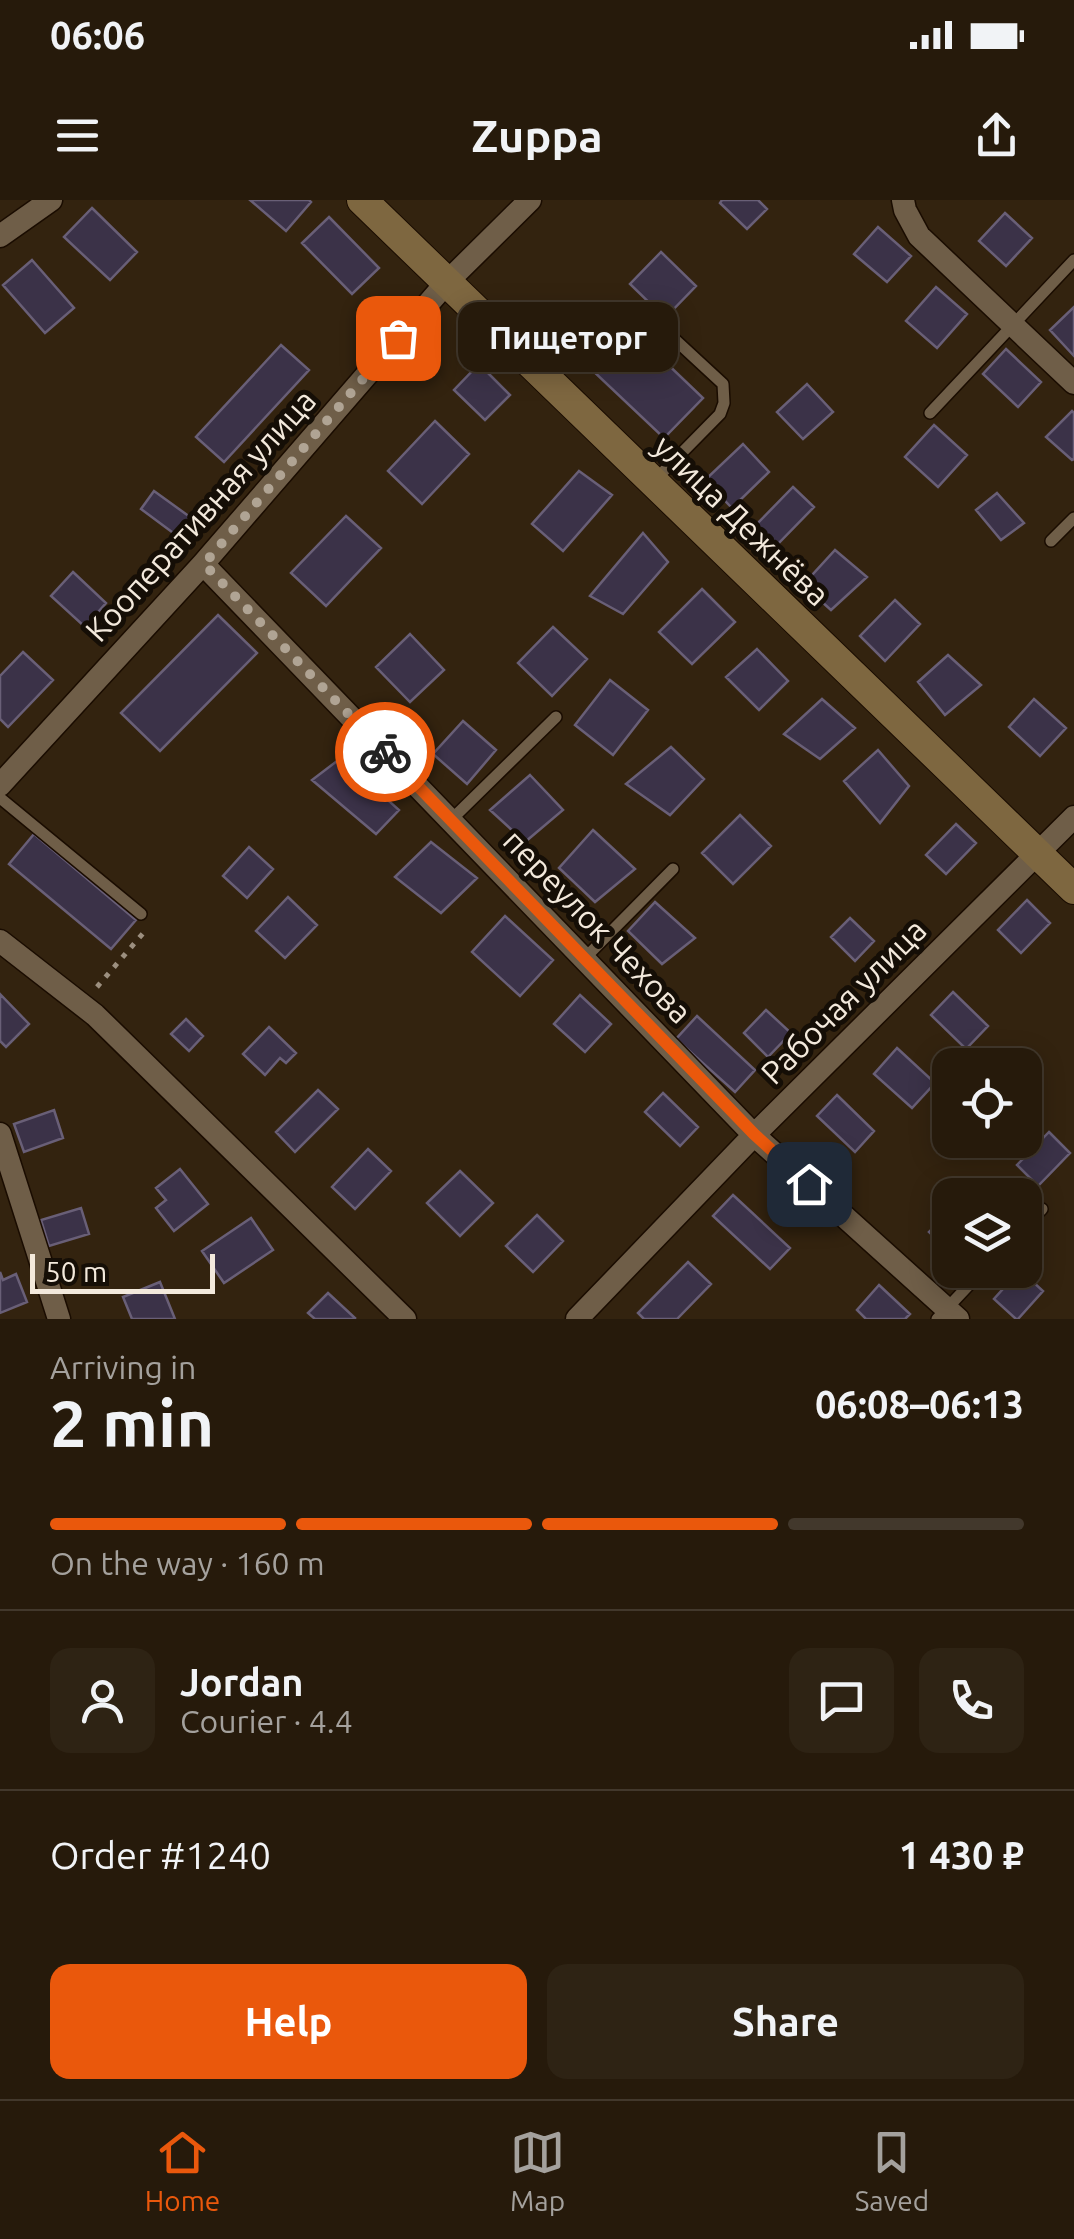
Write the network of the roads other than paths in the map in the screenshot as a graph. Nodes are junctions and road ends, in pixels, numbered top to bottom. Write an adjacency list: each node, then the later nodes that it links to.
1 (51, 200): 5 (street)
2 (362, 200): 7 (main road, улица Дежнёва)
3 (530, 200): 7 (street, Кооперативная улица)
4 (904, 200): 8 (street)
5 (0, 236)
6 (1074, 260): 8 (lane)
7 (447, 282): 12 (main road, улица Дежнёва); 15 (street, Кооперативная улица)
8 (1013, 325): 10 (street); 11 (lane)
9 (670, 335): 12 (lane)
10 (1074, 384)
11 (930, 413)
12 (654, 482): 21 (main road, улица Дежнёва)
13 (1074, 518): 14 (lane)
14 (1052, 541)
15 (204, 564): 17 (street, Кооперативная улица); 20 (street, переулок Чехова)
16 (556, 717): 20 (lane)
17 (0, 785)
18 (0, 798): 24 (lane)
19 (1074, 817): 21 (street, Рабочая улица)
20 (451, 820): 26 (street, переулок Чехова)
21 (1037, 855): 23 (main road, улица Дежнёва); 28 (street, Рабочая улица)
22 (673, 869): 26 (lane)
23 (1074, 890)
24 (141, 914)
25 (0, 941): 32 (street)
26 (584, 958): 28 (street, переулок Чехова)
27 (0, 1134): 31 (street)
28 (754, 1134): 30 (street, переулок Чехова); 33 (street, Рабочая улица)
29 (969, 1288): 30 (lane)
30 (947, 1316)
31 (59, 1319)
32 (406, 1319)
33 (577, 1319)

